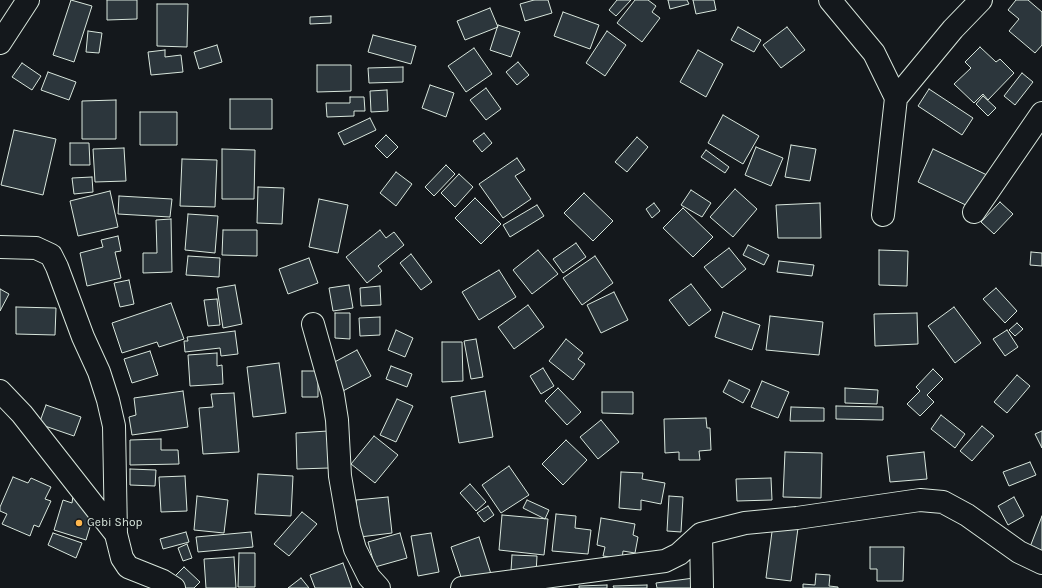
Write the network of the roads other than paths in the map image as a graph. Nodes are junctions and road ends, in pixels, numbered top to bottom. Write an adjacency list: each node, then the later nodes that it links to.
1 (28, 0): 4 (street)
2 (830, 0): 5 (street)
3 (981, 0): 5 (street)
4 (0, 43)
5 (896, 98): 8 (street)
6 (1042, 113): 7 (street)
7 (974, 212)
8 (883, 215)
9 (0, 247): 12 (street)
10 (313, 324): 16 (street)
11 (0, 391): 12 (street)
12 (116, 534): 15 (street)
13 (701, 534): 14 (street); 17 (street); 18 (street)
14 (1042, 563)
15 (174, 588)
16 (379, 588)
17 (462, 588)
18 (702, 588)

